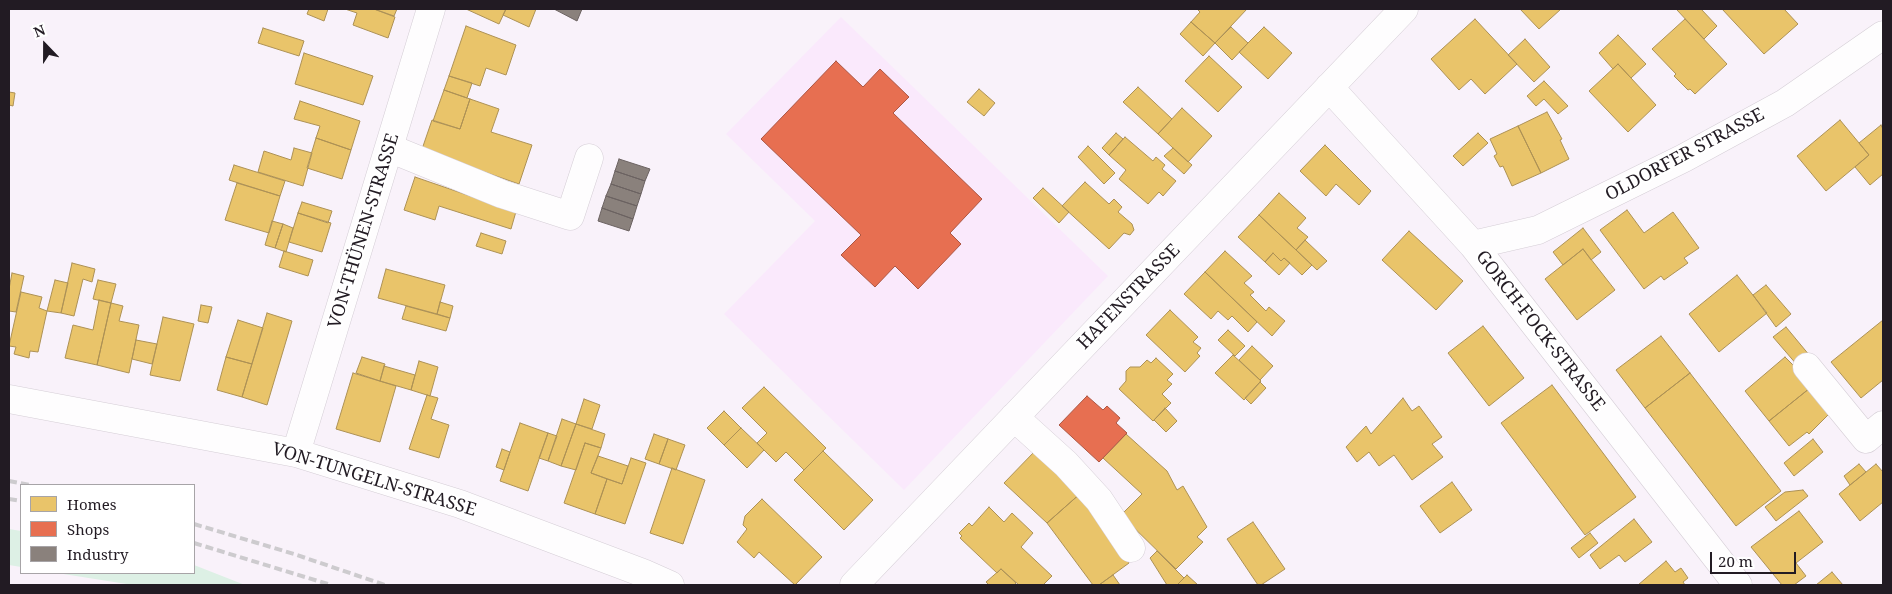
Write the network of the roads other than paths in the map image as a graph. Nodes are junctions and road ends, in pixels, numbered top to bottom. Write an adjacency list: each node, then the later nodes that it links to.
1 (431, 9): 5 (street, VON-THÜNEN-STRASSE)
2 (1404, 9): 4 (street, HAFENSTRASSE)
3 (1883, 35): 7 (street, OLDORFER STRASSE)
4 (1329, 87): 7 (street, GORCH-FOCK-STRASSE); 10 (street, HAFENSTRASSE)
5 (389, 148): 6 (street); 12 (street, VON-THÜNEN-STRASSE)
6 (589, 158)
7 (1473, 245): 16 (street, GORCH-FOCK-STRASSE)
8 (1807, 367): 11 (street)
9 (9, 399): 12 (street, VON-TUNGELN-STRASSE)
10 (1014, 418): 13 (street); 15 (street, HAFENSTRASSE)
11 (1883, 425)
12 (296, 453): 14 (street, VON-TUNGELN-STRASSE)
13 (1131, 548)
14 (670, 585)
15 (854, 585)
16 (1738, 585)

